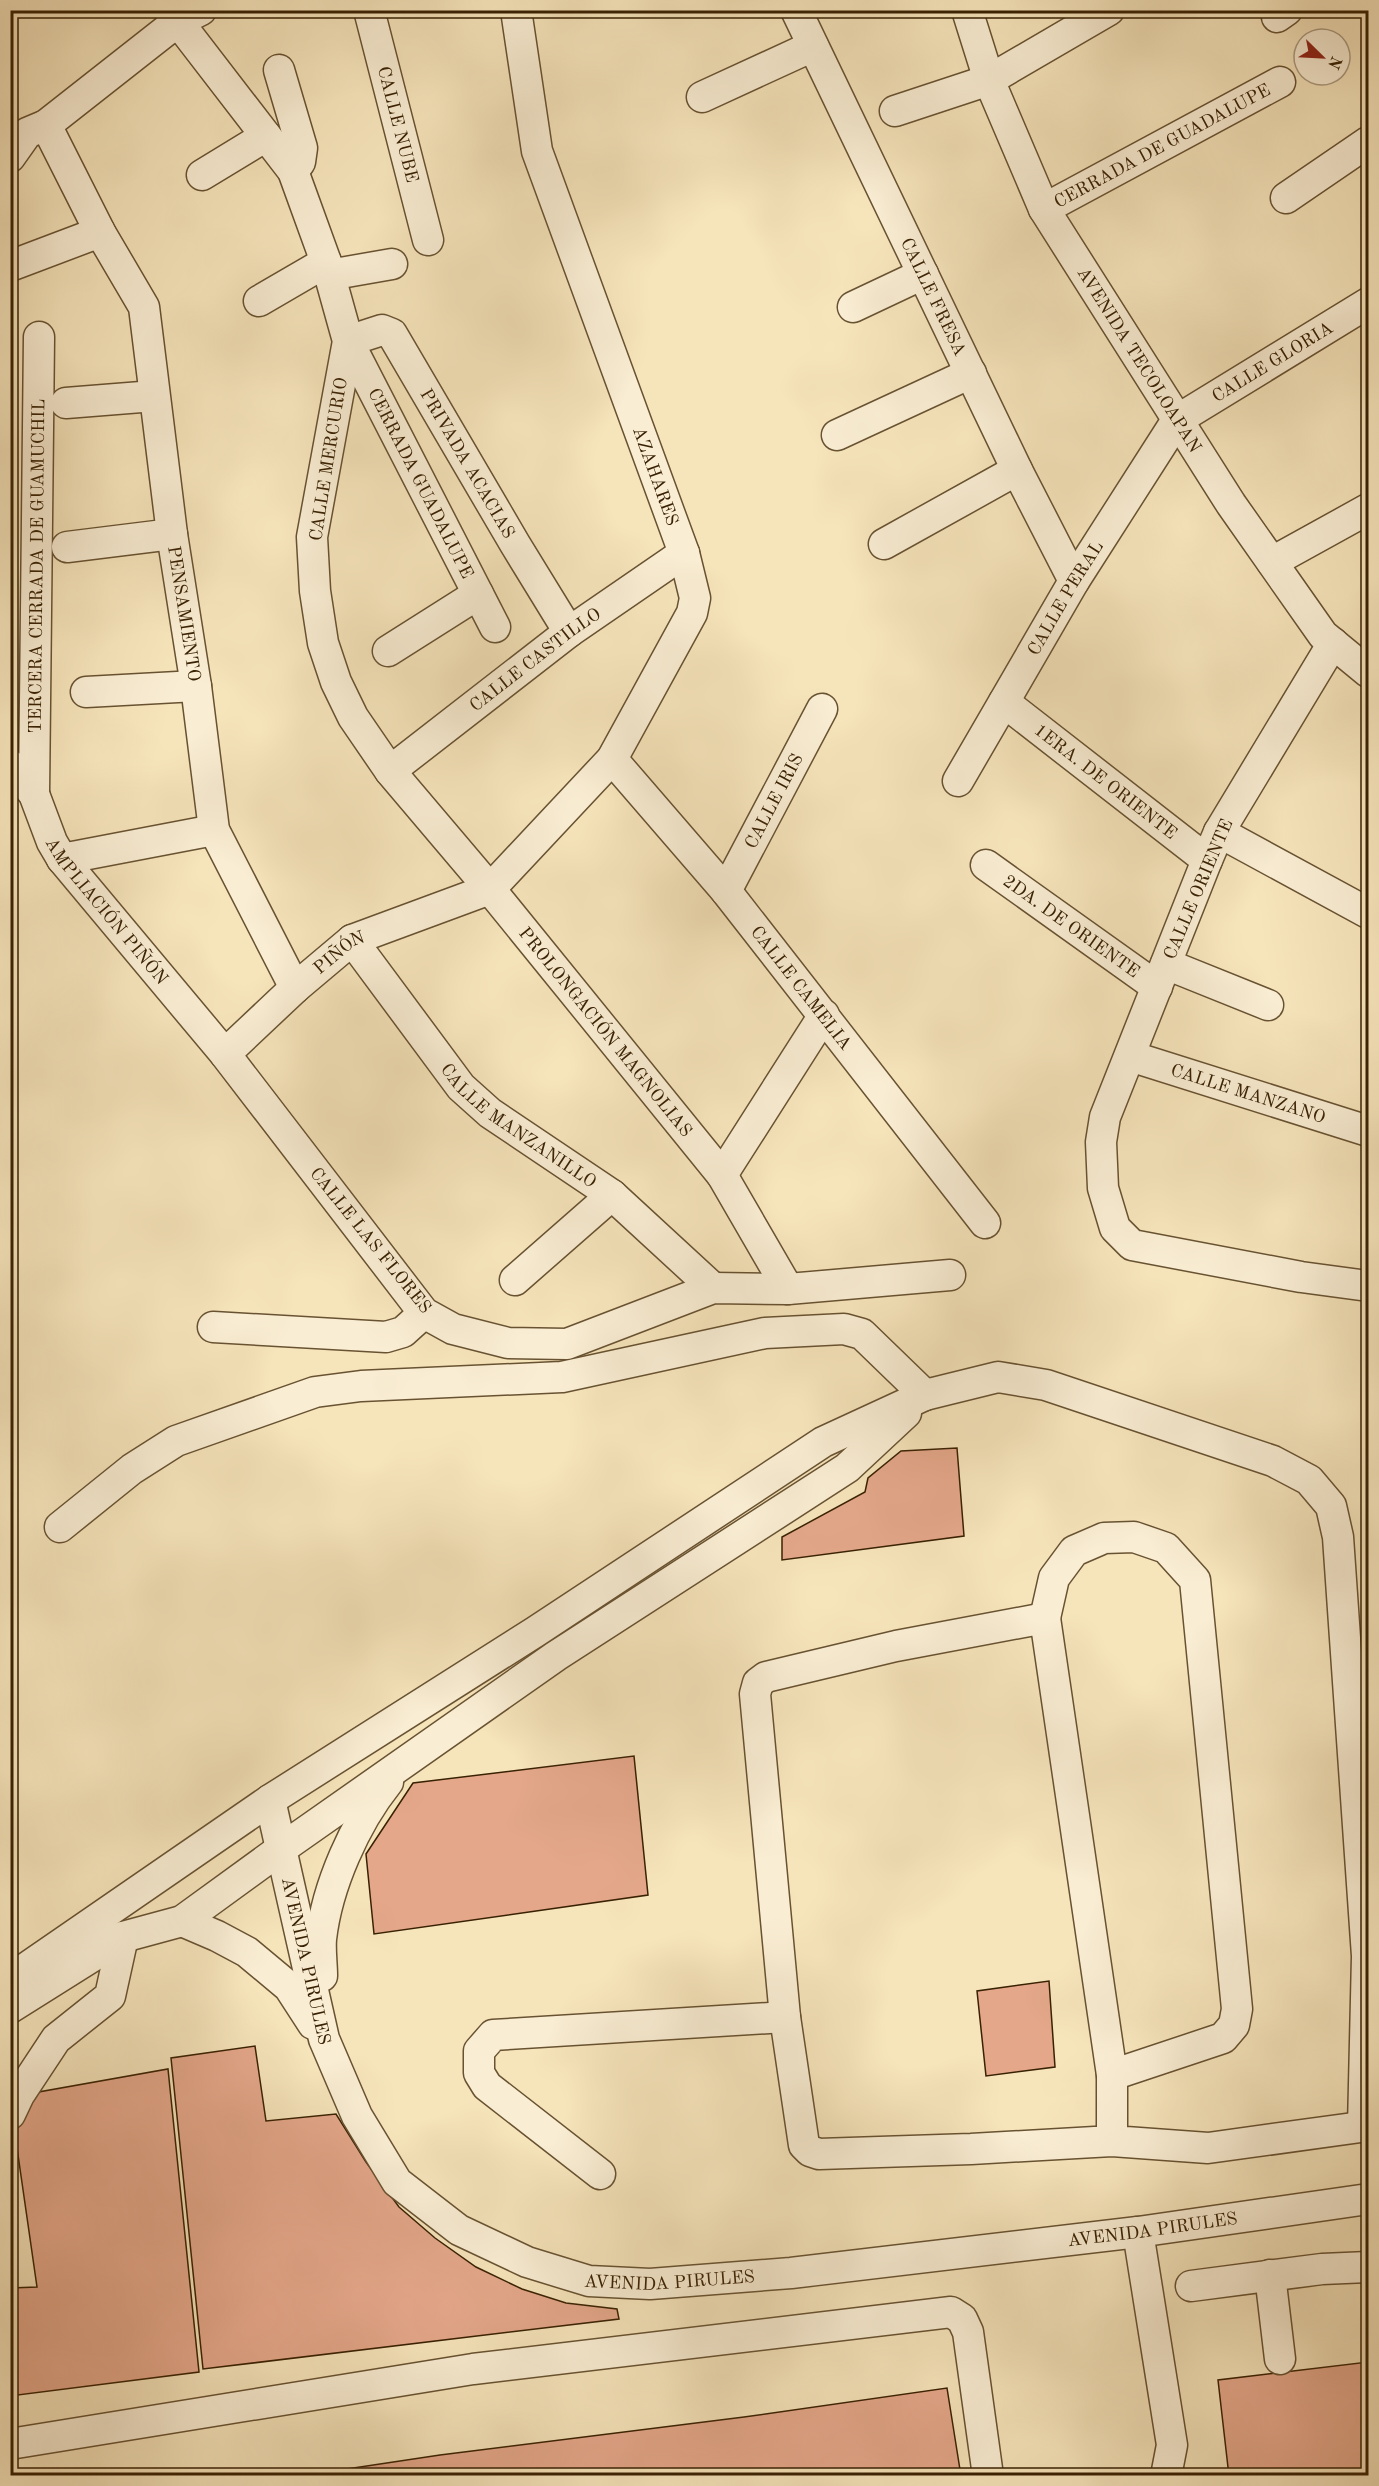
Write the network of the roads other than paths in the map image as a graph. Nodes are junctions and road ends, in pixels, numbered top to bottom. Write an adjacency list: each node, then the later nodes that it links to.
1 (369, 10): 22 (street, CALLE NUBE)
2 (516, 10): 42 (street, AZAHARES)
3 (796, 10): 7 (street, CALLE FRESA)
4 (968, 10): 9 (street, AVENIDA TECOLOAPAN)
5 (1109, 10): 9 (street)
6 (182, 14): 13 (street); 14 (street, CALLE MERCURIO)
7 (813, 46): 11 (street); 26 (street, CALLE FRESA)
8 (279, 70): 17 (street)
9 (990, 80): 12 (street); 20 (street, AVENIDA TECOLOAPAN)
10 (1281, 82): 20 (street, CERRADA DE GUADALUPE)
11 (702, 97)
12 (895, 111)
13 (46, 125): 16 (street); 21 (street, PENSAMIENTO)
14 (266, 136): 17 (street, CALLE MERCURIO); 18 (street)
15 (1368, 142): 19 (street)
16 (10, 157)
17 (292, 171): 25 (street, CALLE MERCURIO)
18 (202, 176)
19 (1286, 198)
20 (1044, 209): 35 (street, AVENIDA TECOLOAPAN)
21 (100, 232): 24 (street); 33 (street, PENSAMIENTO)
22 (428, 240)
23 (392, 264): 25 (street)
24 (10, 266)
25 (328, 269): 27 (street); 31 (street, CALLE MERCURIO)
26 (923, 274): 29 (street); 32 (street, CALLE FRESA)
27 (259, 301)
28 (1368, 303): 35 (street, CALLE GLORIA)
29 (853, 307)
30 (39, 337): 59 (street, TERCERA CERRADA DE GUAMUCHIL)
31 (348, 340): 45 (street, CERRADA GUADALUPE); 47 (street, PRIVADA ACACIAS); 57 (street, CALLE MERCURIO)
32 (970, 373): 36 (street); 37 (street, CALLE FRESA)
33 (154, 396): 34 (street); 39 (street, PENSAMIENTO)
34 (66, 403)
35 (1177, 420): 43 (street, AVENIDA TECOLOAPAN); 44 (street, CALLE PERAL)
36 (837, 435)
37 (1017, 470): 40 (street); 44 (street, CALLE FRESA)
38 (1368, 509): 43 (street)
39 (172, 534): 41 (street); 51 (street, PENSAMIENTO)
40 (884, 544)
41 (67, 547)
42 (684, 553): 47 (street, CALLE CASTILLO); 55 (street, AZAHARES)
43 (1272, 562): 48 (street, AVENIDA TECOLOAPAN)
44 (1074, 581): 53 (street, CALLE PERAL)
45 (478, 594): 46 (street, CERRADA GUADALUPE); 49 (street, CERRADA GUADALUPE)
46 (495, 627)
47 (569, 632): 57 (street, CALLE CASTILLO)
48 (1333, 643): 50 (street, AVENIDA TECOLOAPAN); 61 (street, CALLE ORIENTE)
49 (388, 651)
50 (1367, 669)
51 (196, 686): 52 (street); 60 (street, PENSAMIENTO)
52 (86, 692)
53 (1004, 702): 58 (street, CALLE PERAL); 63 (street, 1ERA. DE ORIENTE)
54 (822, 709): 66 (street, CALLE IRIS)
55 (612, 759): 65 (street, AZAHARES); 66 (street, CALLE CAMELIA)
56 (10, 765): 59 (street, AMPLIACIÓN PIÑÓN)
57 (390, 771): 65 (street, CALLE MERCURIO)
58 (958, 781)
59 (34, 794): 62 (street, AMPLIACIÓN PIÑÓN)
60 (214, 831): 62 (street); 70 (street, PENSAMIENTO)
61 (1219, 832): 63 (street, CALLE ORIENTE); 67 (street)
62 (62, 859): 73 (street, AMPLIACIÓN PIÑÓN)
63 (1207, 860): 69 (street, CALLE ORIENTE)
64 (986, 865): 69 (street, 2DA. DE ORIENTE)
65 (490, 889): 68 (street, PIÑÓN); 76 (street, PROLONGACIÓN MAGNOLIAS)
66 (726, 891): 72 (street, CALLE CAMELIA)
67 (1368, 913)
68 (352, 940): 70 (street, PIÑÓN); 77 (street, CALLE MANZANILLO)
69 (1161, 975): 71 (street, 2DA. DE ORIENTE); 74 (street, CALLE ORIENTE)
70 (295, 988): 73 (street, PIÑÓN)
71 (1268, 1005)
72 (824, 1015): 76 (street); 78 (street, CALLE CAMELIA)
73 (222, 1050): 84 (street, CALLE LAS FLORES)
74 (1130, 1056): 75 (street, CALLE MANZANO); 81 (street, CALLE ORIENTE)
75 (1368, 1131)
76 (722, 1175): 83 (street, PROLONGACIÓN MAGNOLIAS)
77 (612, 1195): 80 (street); 82 (street, CALLE MANZANILLO)
78 (985, 1223)
79 (950, 1275): 83 (street)
80 (515, 1280)
81 (1368, 1286)
82 (713, 1288): 83 (street); 84 (street, CALLE LAS FLORES)
83 (788, 1289)
84 (424, 1312): 85 (street)
85 (213, 1327)
86 (925, 1395): 87 (street); 89 (street); 90 (street); 100 (street)
87 (60, 1527)
88 (1045, 1618): 96 (street); 98 (street); 98 (street)
89 (404, 1762): 91 (street); 92 (street)
90 (270, 1800): 91 (street, AVENIDA PIRULES); 95 (street)
91 (281, 1849): 92 (street); 93 (street); 97 (street, AVENIDA PIRULES)
92 (327, 1910): 97 (street)
93 (182, 1921): 94 (street); 97 (street)
94 (123, 1937): 95 (street); 99 (street)
95 (13, 1994)
96 (785, 2017): 101 (street); 102 (street)
97 (324, 2039): 104 (street, AVENIDA PIRULES)
98 (1112, 2075): 101 (street)
99 (10, 2114)
100 (1366, 2126): 101 (street)
101 (1112, 2141)
102 (600, 2174)
103 (1368, 2199): 104 (street, AVENIDA PIRULES)
104 (1138, 2232): 111 (street)
105 (1368, 2267): 106 (street)
106 (1270, 2275): 107 (street); 108 (street)
107 (1191, 2286)
108 (1280, 2358)
109 (10, 2444): 110 (street)
110 (988, 2475)
111 (1166, 2475)

